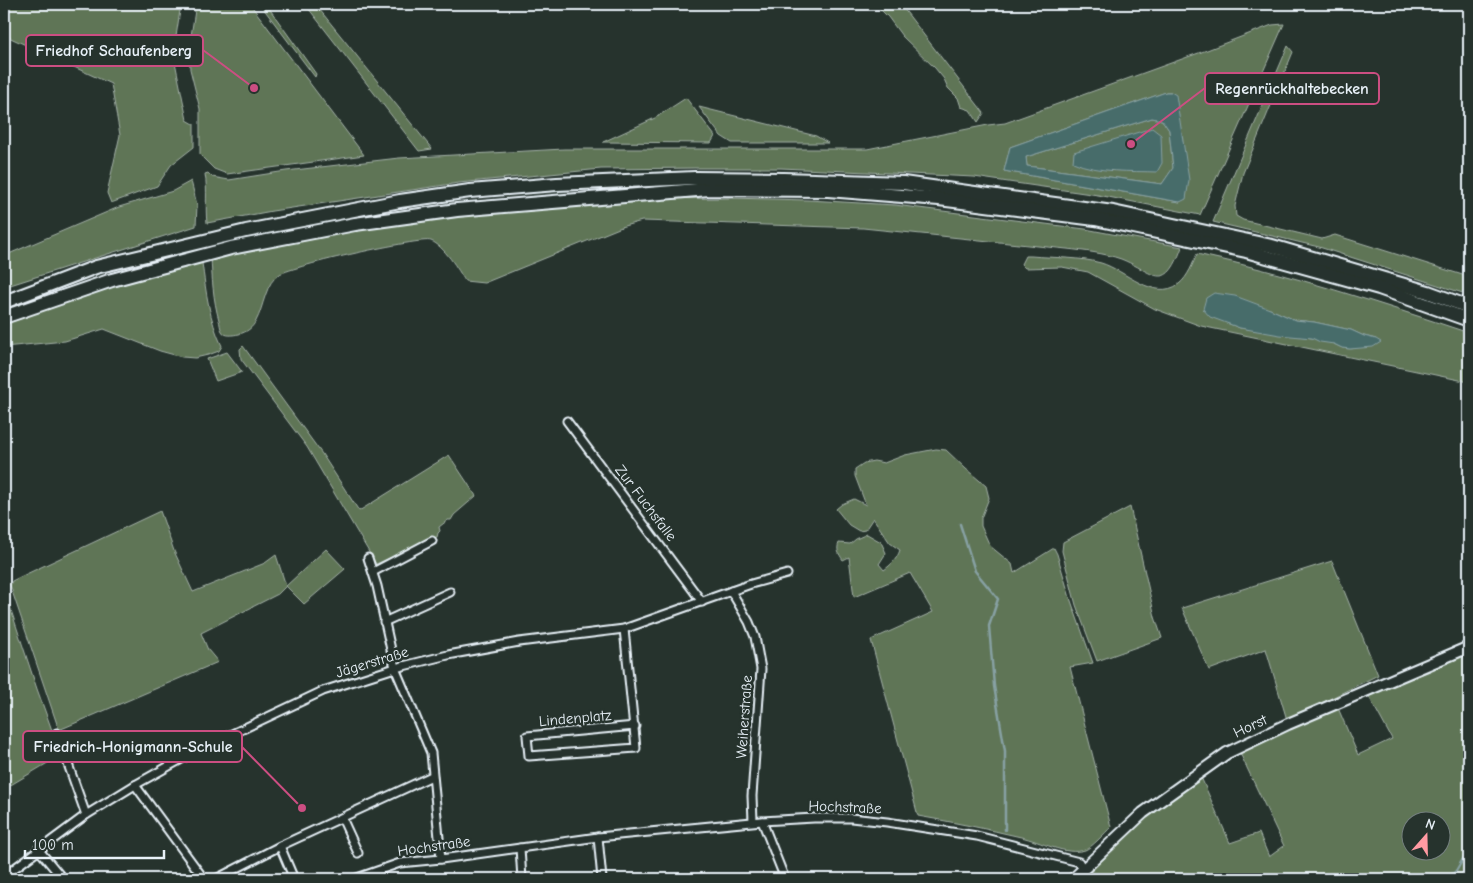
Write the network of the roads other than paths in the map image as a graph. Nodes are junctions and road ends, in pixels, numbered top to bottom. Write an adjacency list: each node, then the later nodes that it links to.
1 (4, 302): 2 (highway)
2 (1469, 307)
3 (4, 317): 4 (highway)
4 (1469, 320)
5 (567, 421): 12 (street, Zur Fuchsfalle)
6 (432, 542): 8 (street)
7 (368, 558): 8 (street)
8 (373, 572): 13 (street)
9 (787, 574): 10 (street, Jägerstraße)
10 (731, 591): 12 (street, Jägerstraße); 24 (street, Weiherstraße)
11 (450, 592): 13 (street)
12 (702, 602): 14 (street, Jägerstraße)
13 (384, 622): 16 (street)
14 (624, 629): 16 (street, Jägerstraße); 17 (street)
15 (1469, 647): 31 (street, Horst)
16 (395, 668): 19 (street); 20 (street, Jägerstraße)
17 (635, 726): 17 (street, Lindenplatz)
18 (57, 732): 21 (street)
19 (432, 776): 22 (street); 30 (street)
20 (135, 785): 21 (street, Jägerstraße); 34 (street)
21 (86, 815): 28 (street, Jägerstraße)
22 (342, 818): 26 (street); 29 (street)
23 (762, 821): 24 (street, Hochstraße); 31 (street, Hochstraße); 40 (street)
24 (753, 822): 25 (street, Hochstraße)
25 (598, 838): 27 (street, Hochstraße); 39 (street)
26 (280, 846): 35 (street); 36 (street)
27 (520, 848): 30 (street, Hochstraße); 38 (street)
28 (38, 849): 32 (street, Jägerstraße); 33 (street)
29 (358, 853)
30 (441, 860): 37 (street, Hochstraße)
31 (1083, 869): 41 (street, Horst)
32 (4, 876)
33 (63, 879)
34 (204, 879)
35 (216, 879)
36 (294, 879)
37 (354, 879)
38 (522, 879)
39 (602, 879)
40 (785, 879)
41 (1073, 879)

